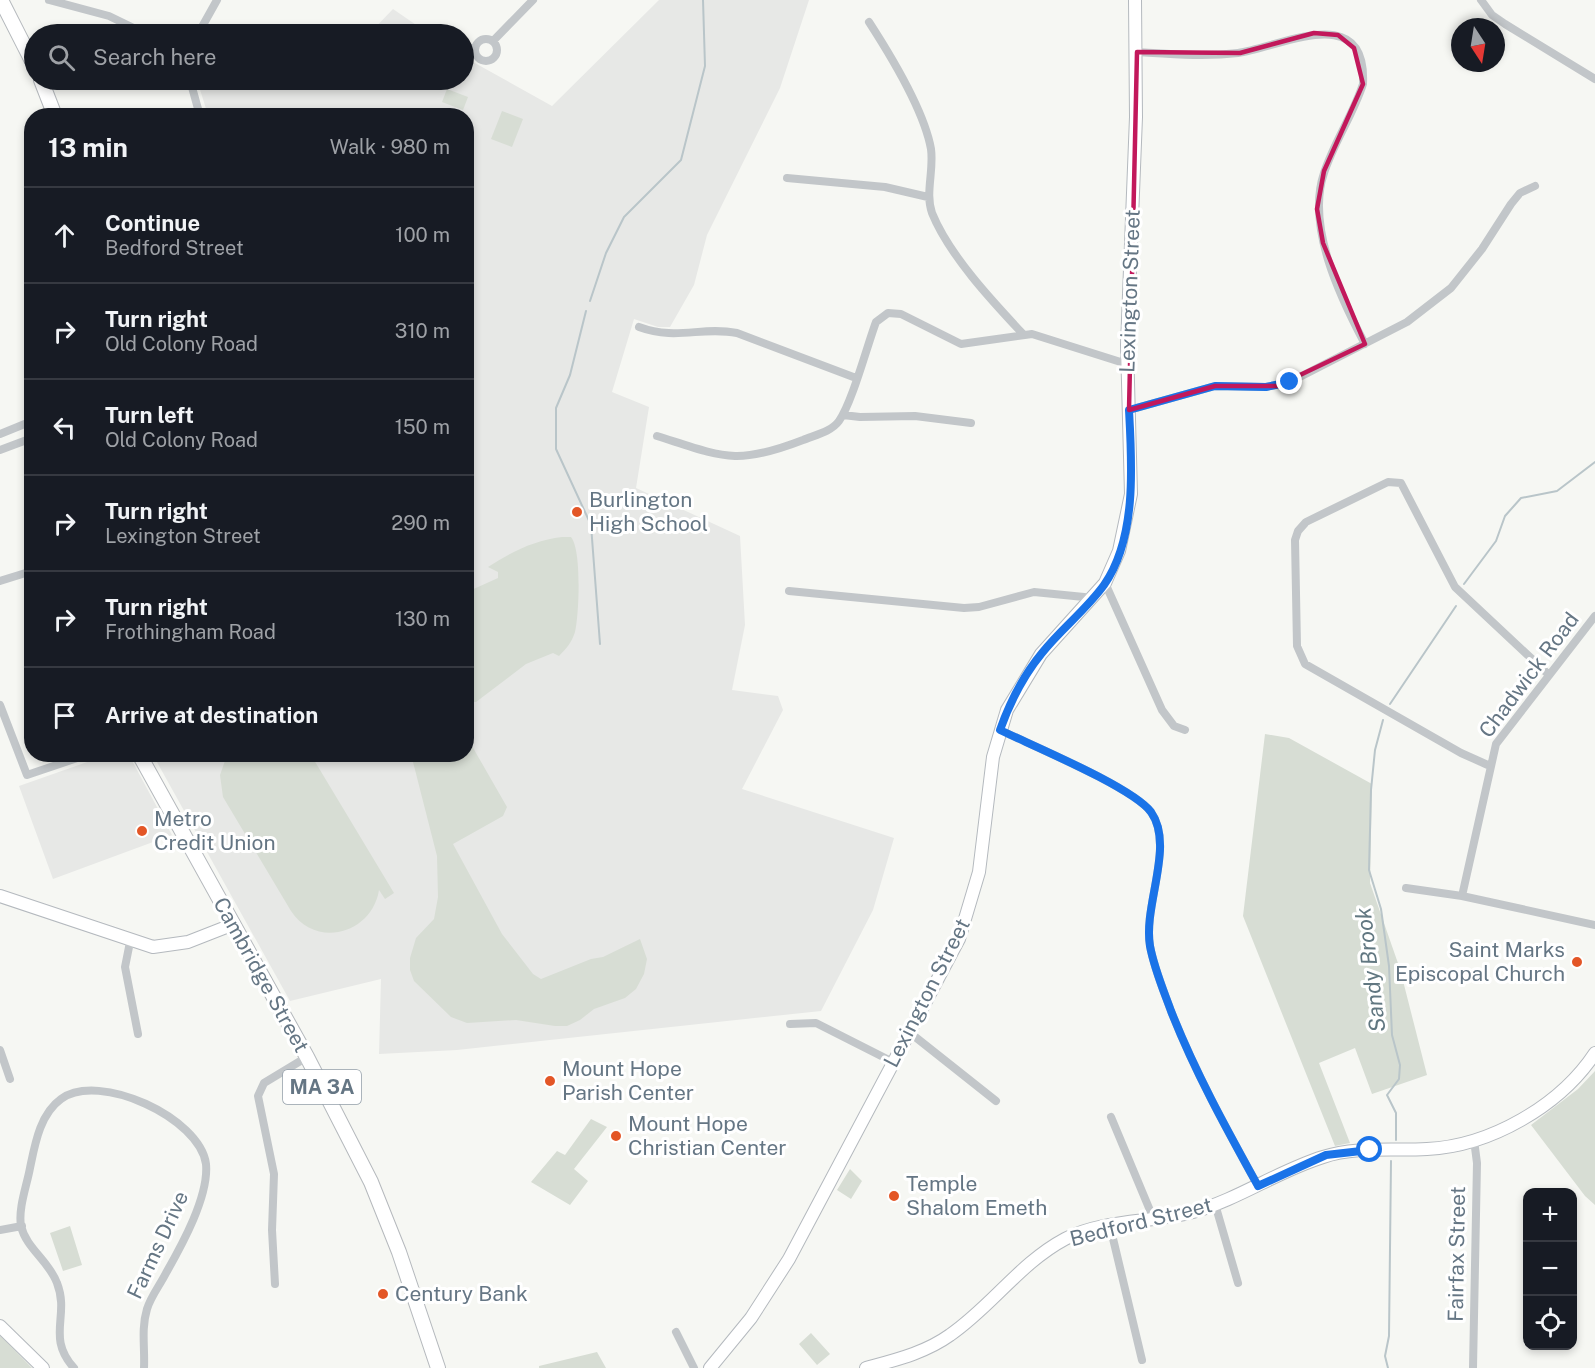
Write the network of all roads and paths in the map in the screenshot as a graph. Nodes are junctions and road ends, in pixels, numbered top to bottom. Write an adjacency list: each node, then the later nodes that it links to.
1 (1, 0): 11 (main road)
2 (49, 0): 8 (street)
3 (217, 0): 9 (street)
4 (533, 0): 10 (street)
5 (1136, 0): 12 (street, Lexington Street)
6 (1482, 0): 13 (street)
7 (869, 22): 20 (street)
8 (124, 24)
9 (204, 24)
10 (494, 41)
11 (24, 45)
12 (1137, 52): 23 (street); 24 (street, Lexington Street)
13 (1595, 79)
14 (45, 90): 16 (main road)
15 (193, 90): 17 (street)
16 (52, 108)
17 (198, 108)
18 (787, 178): 20 (street)
19 (1535, 186): 23 (street)
20 (928, 197): 22 (street)
21 (639, 327): 25 (street)
22 (1023, 334): 24 (street); 25 (street)
23 (1365, 344): 26 (street)
24 (1127, 364): 26 (street, Lexington Street)
25 (856, 378): 27 (street)
26 (1129, 410): 36 (street, Lexington Street)
27 (843, 415): 28 (street); 31 (street)
28 (971, 423)
29 (24, 424): 30 (street)
30 (0, 434)
31 (657, 436)
32 (24, 441): 33 (street)
33 (0, 450)
34 (24, 574): 35 (street)
35 (0, 581)
36 (1105, 583): 38 (street, Lexington Street); 43 (street)
37 (789, 591): 38 (street)
38 (1094, 598): 42 (street, Lexington Street)
39 (1595, 616): 40 (street, Chadwick Road)
40 (1549, 675): 46 (street, Chadwick Road); 46 (street)
41 (0, 705): 44 (street)
42 (1000, 730): 54 (street, Lexington Street); 64 (street)
43 (1185, 730)
44 (65, 762)
45 (143, 762): 50 (main road, Cambridge Street / MA 3A)
46 (1490, 766): 48 (street, Chadwick Road)
47 (1406, 888): 48 (street)
48 (1462, 896): 51 (street)
49 (0, 897): 52 (street)
50 (234, 924): 52 (street); 58 (main road, Cambridge Street / MA 3A)
51 (1595, 925)
52 (130, 942): 55 (street)
53 (790, 1024): 59 (street)
54 (909, 1032): 59 (street, Lexington Street); 61 (street)
55 (138, 1034)
56 (0, 1050): 60 (street)
57 (1595, 1053): 63 (street, Bedford Street)
58 (307, 1058): 71 (street); 78 (main road, Cambridge Street / MA 3A)
59 (893, 1062): 80 (street, Lexington Street)
60 (10, 1079)
61 (996, 1101)
62 (1111, 1117): 66 (street)
63 (1474, 1140): 64 (street, Bedford Street); 82 (street, Fairfax Street)
64 (1258, 1186): 65 (street, Bedford Street)
65 (1215, 1204): 66 (street, Bedford Street); 70 (street)
66 (1154, 1220): 68 (street, Bedford Street)
67 (21, 1226): 69 (street); 76 (street); 77 (street, Farms Drive)
68 (1110, 1226): 74 (street); 81 (street, Bedford Street)
69 (0, 1230)
70 (1238, 1282)
71 (275, 1284)
72 (0, 1326): 75 (street)
73 (676, 1332): 79 (street)
74 (1142, 1360)
75 (44, 1368)
76 (74, 1368)
77 (144, 1368)
78 (438, 1368)
79 (694, 1368)
80 (710, 1368)
81 (866, 1368)
82 (1473, 1368)

